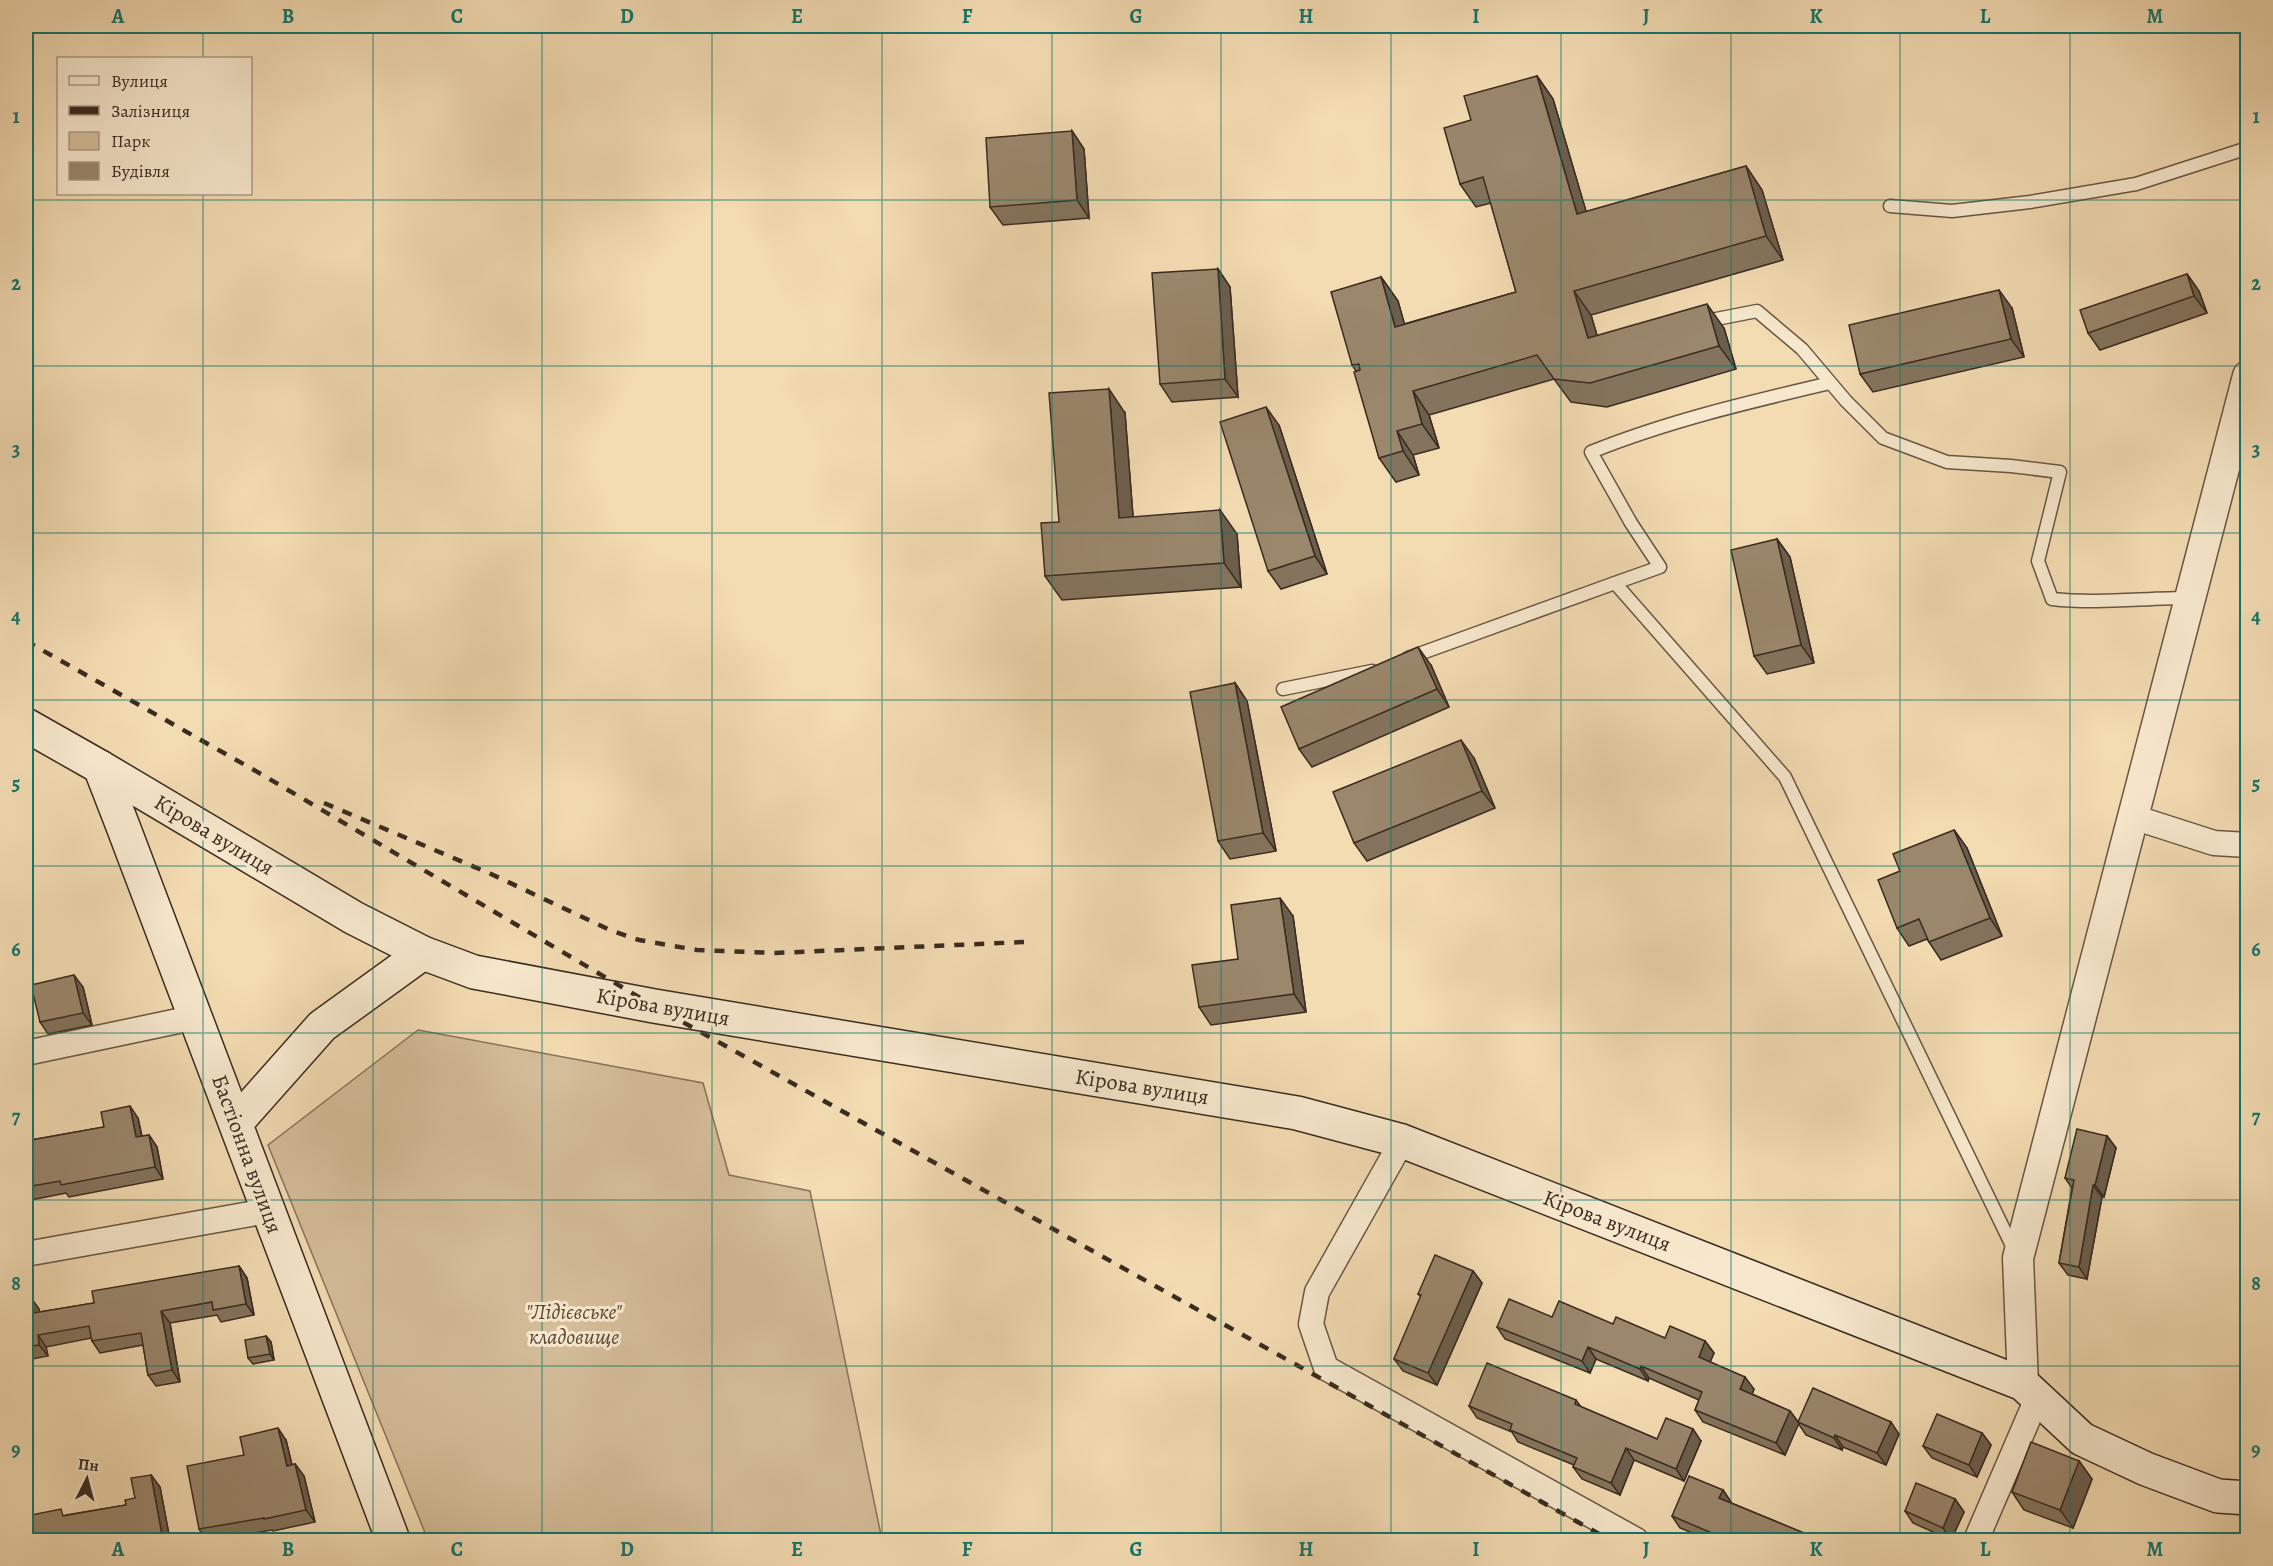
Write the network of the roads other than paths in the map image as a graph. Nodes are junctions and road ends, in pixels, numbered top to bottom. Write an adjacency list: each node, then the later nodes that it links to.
1 (2247, 148): 2 (lane)
2 (1890, 206)
3 (1689, 324): 5 (lane)
4 (2247, 375): 7 (street)
5 (1830, 382): 6 (lane); 7 (lane)
6 (1615, 583): 8 (lane); 20 (lane)
7 (2190, 598): 11 (street)
8 (1283, 689)
9 (26, 725): 10 (main road, Кірова вулиця)
10 (100, 767): 13 (main road, Кірова вулиця); 14 (main road, Бастіонна вулиця)
11 (2133, 817): 12 (street); 20 (street)
12 (2247, 845)
13 (423, 953): 16 (main road); 17 (main road, Кірова вулиця)
14 (197, 1017): 15 (street); 16 (main road, Бастіонна вулиця)
15 (26, 1053)
16 (236, 1123): 18 (main road, Бастіонна вулиця)
17 (1402, 1141): 21 (main road, Кірова вулиця); 24 (street)
18 (267, 1211): 19 (street); 23 (main road, Бастіонна вулиця)
19 (26, 1254)
20 (2018, 1258): 21 (street)
21 (2030, 1390): 22 (main road, Кірова вулиця); 25 (street)
22 (2247, 1498)
23 (393, 1540)
24 (1636, 1540)
25 (1976, 1540)

